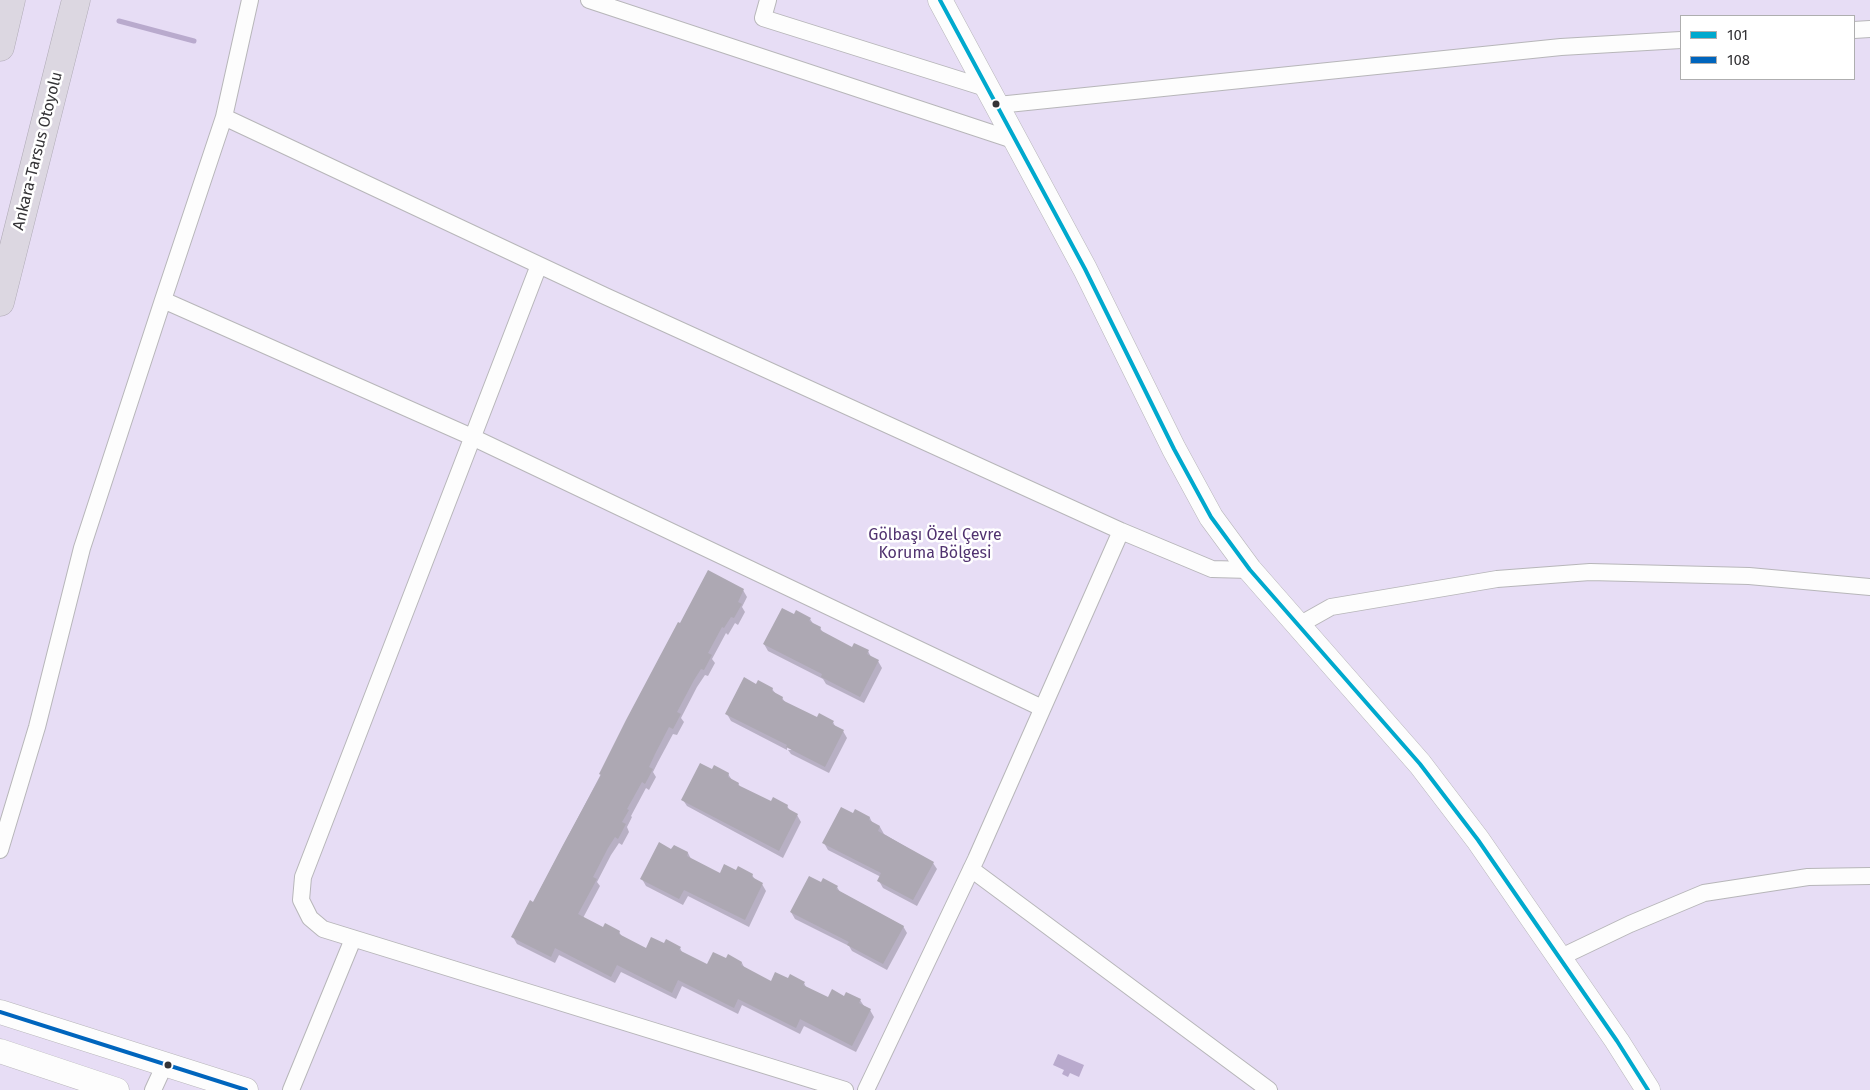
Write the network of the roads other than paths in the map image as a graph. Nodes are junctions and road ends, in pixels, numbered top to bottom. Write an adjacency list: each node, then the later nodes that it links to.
1 (11, 0): 10 (highway)
2 (76, 0): 16 (highway, Ankara-Tarsus Otoyolu)
3 (250, 0): 12 (street)
4 (589, 0): 13 (street)
5 (768, 0): 11 (street)
6 (940, 0): 11 (street)
7 (1870, 29): 8 (street)
8 (1855, 30)
9 (1680, 40): 11 (street)
10 (0, 47)
11 (993, 97): 13 (street)
12 (224, 117): 14 (street); 15 (street)
13 (1016, 140): 19 (street)
14 (539, 265): 17 (street); 18 (street)
15 (163, 300): 17 (street); 23 (street)
16 (0, 302)
17 (472, 437): 22 (street); 26 (street)
18 (1121, 531): 19 (street); 22 (street)
19 (1250, 570): 21 (street)
20 (1870, 587): 21 (street)
21 (1299, 625): 27 (street)
22 (1042, 708): 24 (street)
23 (0, 850)
24 (971, 869): 36 (street); 37 (street)
25 (1870, 876): 27 (street)
26 (352, 939): 34 (street); 35 (street)
27 (1559, 958): 38 (street)
28 (0, 1012): 30 (street)
29 (0, 1051): 31 (street)
30 (165, 1064): 32 (street); 33 (street)
31 (117, 1090)
32 (153, 1090)
33 (246, 1090)
34 (291, 1090)
35 (845, 1090)
36 (866, 1090)
37 (1269, 1090)
38 (1648, 1090)

